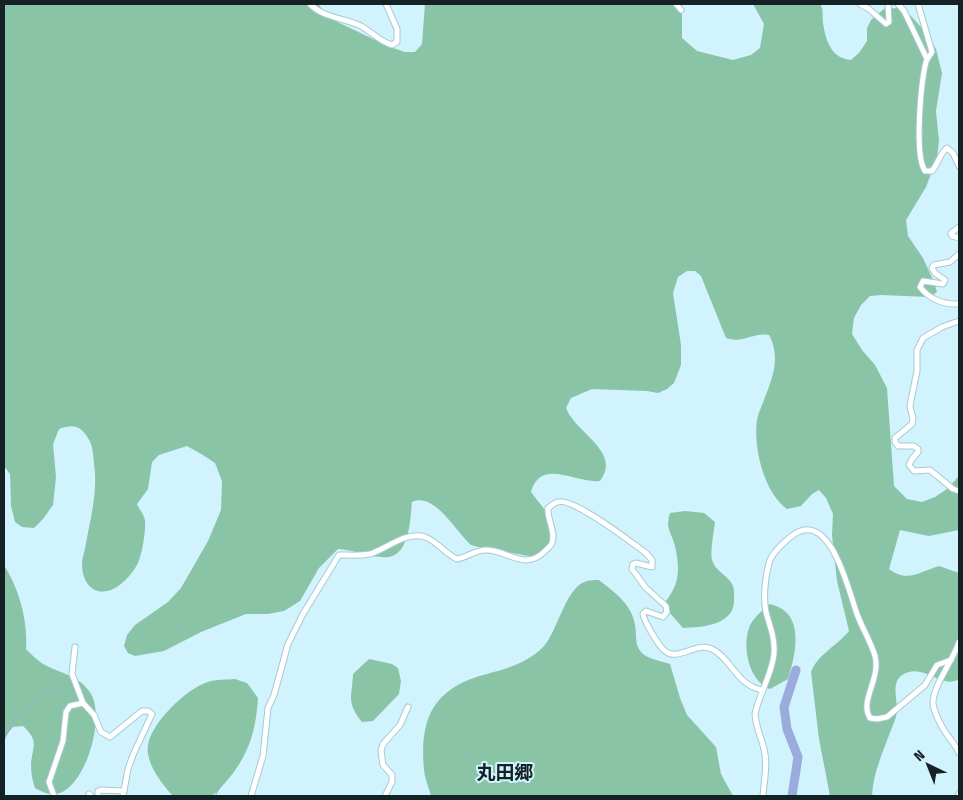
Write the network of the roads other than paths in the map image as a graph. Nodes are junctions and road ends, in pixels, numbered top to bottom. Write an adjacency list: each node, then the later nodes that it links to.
1 (310, 4): 2 (street)
2 (386, 4)
3 (676, 4): 8 (street)
4 (860, 4): 5 (street)
5 (888, 4)
6 (898, 4): 9 (street)
7 (918, 4): 9 (street)
8 (681, 10)
9 (927, 59): 10 (street)
10 (959, 166)
11 (959, 228): 12 (street)
12 (959, 238)
13 (959, 254): 14 (street)
14 (959, 304)
15 (959, 321): 16 (street)
16 (959, 491)
17 (959, 642): 19 (street)
18 (75, 647): 21 (street)
19 (951, 660): 20 (street); 23 (street)
20 (762, 690): 27 (street); 29 (street)
21 (84, 703): 24 (street); 25 (street)
22 (408, 707): 28 (street)
23 (959, 753)
24 (124, 793): 26 (street)
25 (54, 796)
26 (98, 796)
27 (251, 796)
28 (385, 796)
29 (763, 796)

